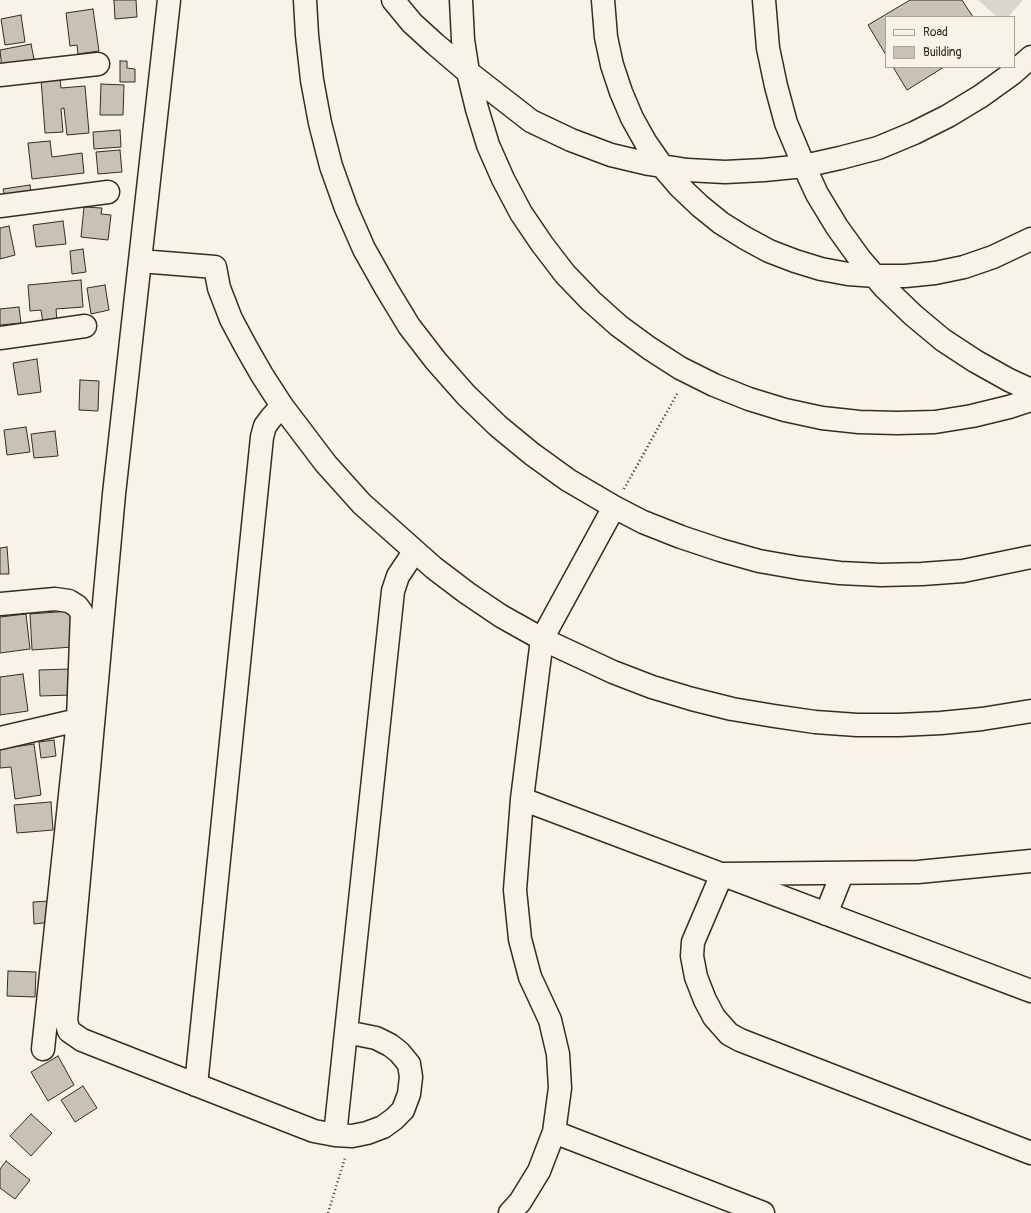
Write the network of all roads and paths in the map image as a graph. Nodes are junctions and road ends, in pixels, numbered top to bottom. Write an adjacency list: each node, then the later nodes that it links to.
1 (169, 0): 16 (street)
2 (305, 0): 24 (street)
3 (393, 0): 9 (street)
4 (461, 0): 9 (street)
5 (603, 0): 11 (street)
6 (764, 0): 12 (street)
7 (1031, 57): 12 (street)
8 (98, 64): 10 (street)
9 (468, 72): 11 (street); 20 (street)
10 (0, 76)
11 (662, 166): 12 (street); 17 (street)
12 (804, 166): 17 (street)
13 (108, 192): 14 (street)
14 (0, 206)
15 (1031, 239): 17 (street)
16 (140, 261): 23 (street); 40 (street)
17 (876, 276): 21 (street)
18 (85, 326): 19 (street)
19 (0, 338)
20 (689, 372): 22 (street); 24 (path)
21 (1031, 390)
22 (1031, 400)
23 (282, 406): 25 (street); 40 (street)
24 (614, 507): 26 (street); 28 (street)
25 (414, 552): 28 (street); 38 (street)
26 (1031, 558)
27 (0, 604): 30 (street)
28 (542, 639): 29 (street); 32 (street)
29 (1031, 711)
30 (78, 720): 31 (street); 39 (street)
31 (0, 738)
32 (522, 799): 34 (street); 41 (street)
33 (1031, 861): 35 (street)
34 (722, 874): 35 (street); 36 (street); 43 (street)
35 (842, 874): 36 (street)
36 (826, 914): 37 (street)
37 (1031, 991)
38 (346, 1032): 42 (street); 42 (street)
39 (43, 1049)
40 (196, 1085): 42 (street)
41 (554, 1132): 45 (street); 46 (street)
42 (343, 1136): 44 (path)
43 (1031, 1153)
44 (328, 1213)
45 (510, 1213)
46 (763, 1213)

